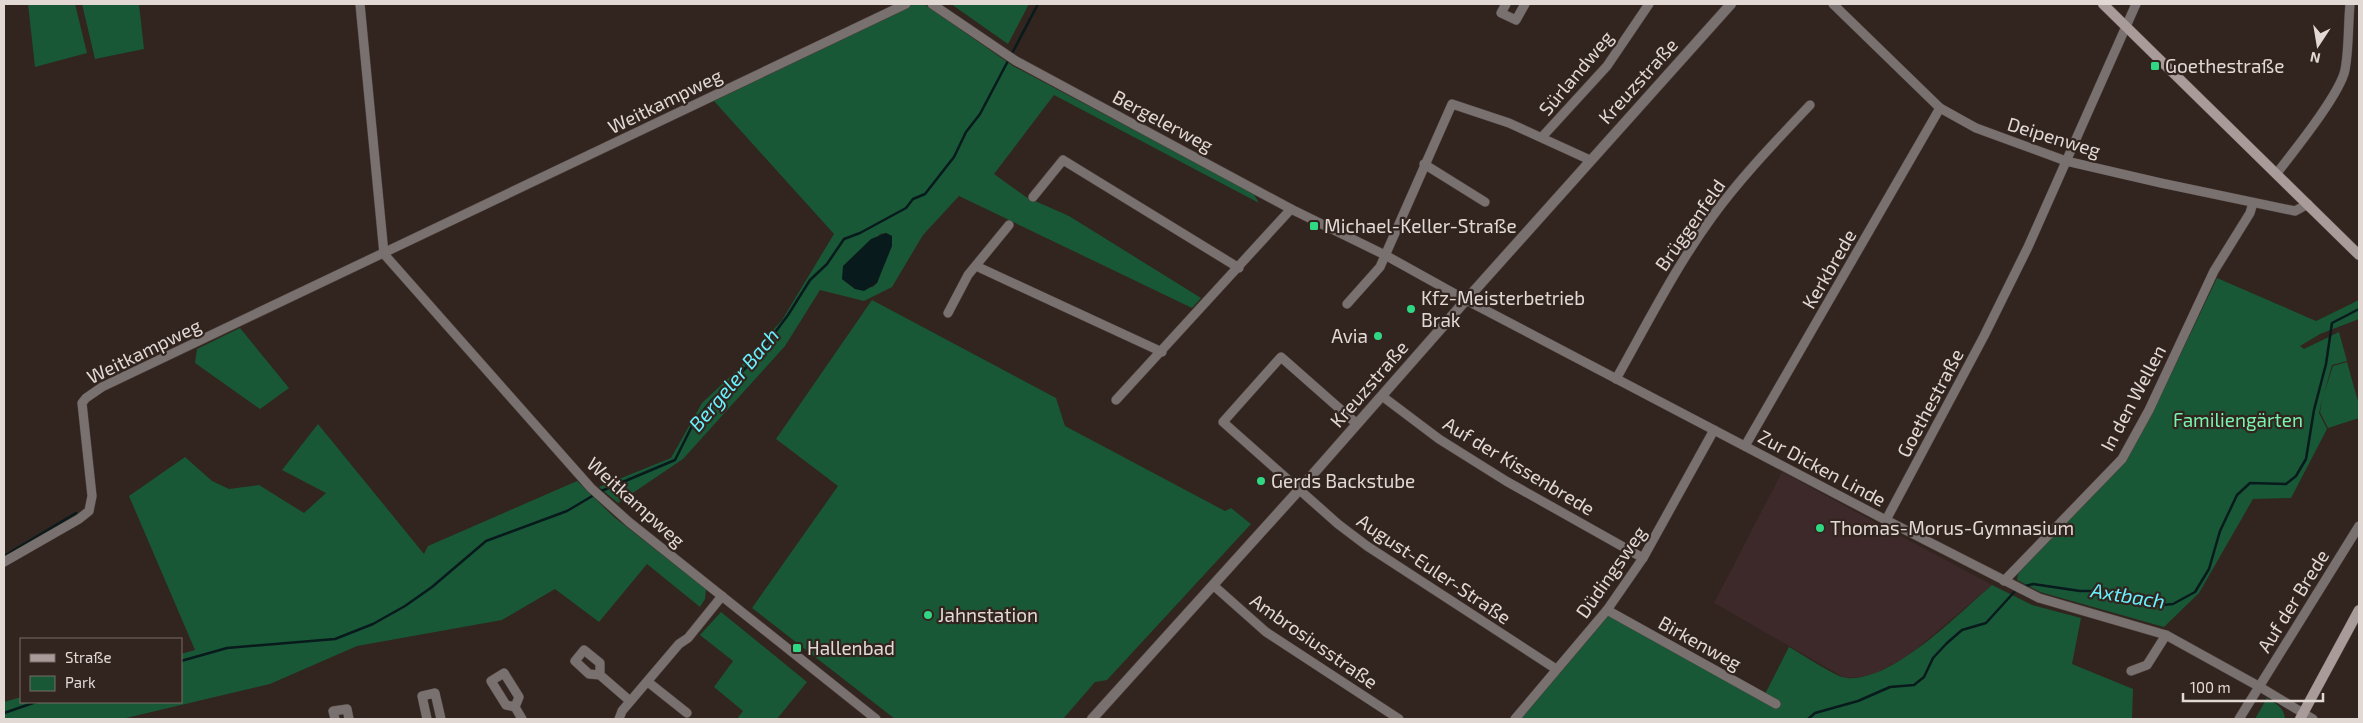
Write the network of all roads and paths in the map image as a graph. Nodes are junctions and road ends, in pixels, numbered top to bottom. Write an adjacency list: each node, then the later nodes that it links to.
1 (360, 4): 26 (street)
2 (906, 4): 26 (street, Weitkampweg)
3 (932, 4): 24 (street, Bergelerweg)
4 (1507, 4): 11 (street)
5 (1649, 4): 15 (street, Sürlandweg)
6 (1731, 4): 16 (street, Kreuzstraße)
7 (1833, 4): 14 (street, Deipenweg)
8 (2103, 4): 12 (main road)
9 (2136, 4): 12 (street, Goethestraße)
10 (2350, 4): 19 (street)
11 (1523, 7)
12 (2126, 27): 17 (street, Goethestraße); 19 (main road)
13 (1810, 105): 35 (street, Brüggenfeld)
14 (1940, 108): 17 (street, Deipenweg); 40 (street, Kerkbrede)
15 (1542, 137): 16 (street, Sürlandweg); 18 (street, Sürlandweg)
16 (1590, 160): 31 (street, Kreuzstraße)
17 (2066, 160): 22 (street, Deipenweg); 42 (street, Goethestraße)
18 (1424, 164): 21 (street); 27 (street)
19 (2277, 173): 23 (main road)
20 (1033, 197): 30 (street)
21 (1485, 202)
22 (2252, 204): 23 (street, Deipenweg); 46 (street, In den Wellen)
23 (2308, 204): 28 (main road)
24 (1292, 209): 27 (street, Bergelerweg); 30 (street)
25 (1009, 225): 29 (street)
26 (384, 254): 45 (street, Weitkampweg); 48 (street, Weitkampweg)
27 (1385, 255): 31 (street, Bergelerweg); 32 (street)
28 (2359, 255)
29 (976, 266): 33 (street); 34 (street)
30 (1239, 268): 34 (street)
31 (1466, 300): 35 (street, Zur Dicken Linde); 36 (street, Kreuzstraße)
32 (1347, 304)
33 (948, 313)
34 (1162, 352): 37 (street)
35 (1616, 379): 39 (street, Zur Dicken Linde)
36 (1382, 396): 38 (street, Kreuzstraße); 44 (street, Auf der Kissenbrede)
37 (1116, 400)
38 (1357, 424): 41 (street, Kreuzstraße); 41 (street, August-Euler-Straße)
39 (1714, 430): 40 (street, Zur Dicken Linde); 44 (street, Düdingsweg)
40 (1745, 446): 42 (street, Zur Dicken Linde)
41 (1299, 490): 47 (street, Kreuzstraße); 52 (street, August-Euler-Straße)
42 (1886, 520): 46 (street, Zur Dicken Linde)
43 (2359, 526): 56 (street, Auf der Brede)
44 (1643, 558): 49 (street, Düdingsweg)
45 (4, 562)
46 (2004, 580): 51 (street, Zur Dicken Linde)
47 (1213, 585): 69 (street, Kreuzstraße); 70 (street, Ambrosiusstraße)
48 (722, 596): 55 (street); 68 (street, Weitkampweg)
49 (1607, 610): 52 (street, Düdingsweg); 58 (street, Birkenweg)
50 (2359, 610): 61 (main road)
51 (2166, 634): 53 (street); 56 (street, Zur Dicken Linde)
52 (1556, 669): 71 (street, Düdingsweg)
53 (2131, 671)
54 (600, 675): 57 (street)
55 (648, 682): 57 (street); 60 (street)
56 (2260, 686): 61 (street, Zur Dicken Linde); 72 (street, Auf der Brede)
57 (630, 701): 67 (street)
58 (1776, 704)
59 (515, 707): 66 (street)
60 (687, 713)
61 (2302, 717): 73 (street, Zur Dicken Linde)
62 (335, 719): 63 (street)
63 (349, 719)
64 (427, 719): 65 (street)
65 (441, 719)
66 (522, 719)
67 (619, 719)
68 (876, 719)
69 (1092, 719)
70 (1399, 719)
71 (1515, 719)
72 (2239, 719)
73 (2313, 719)

